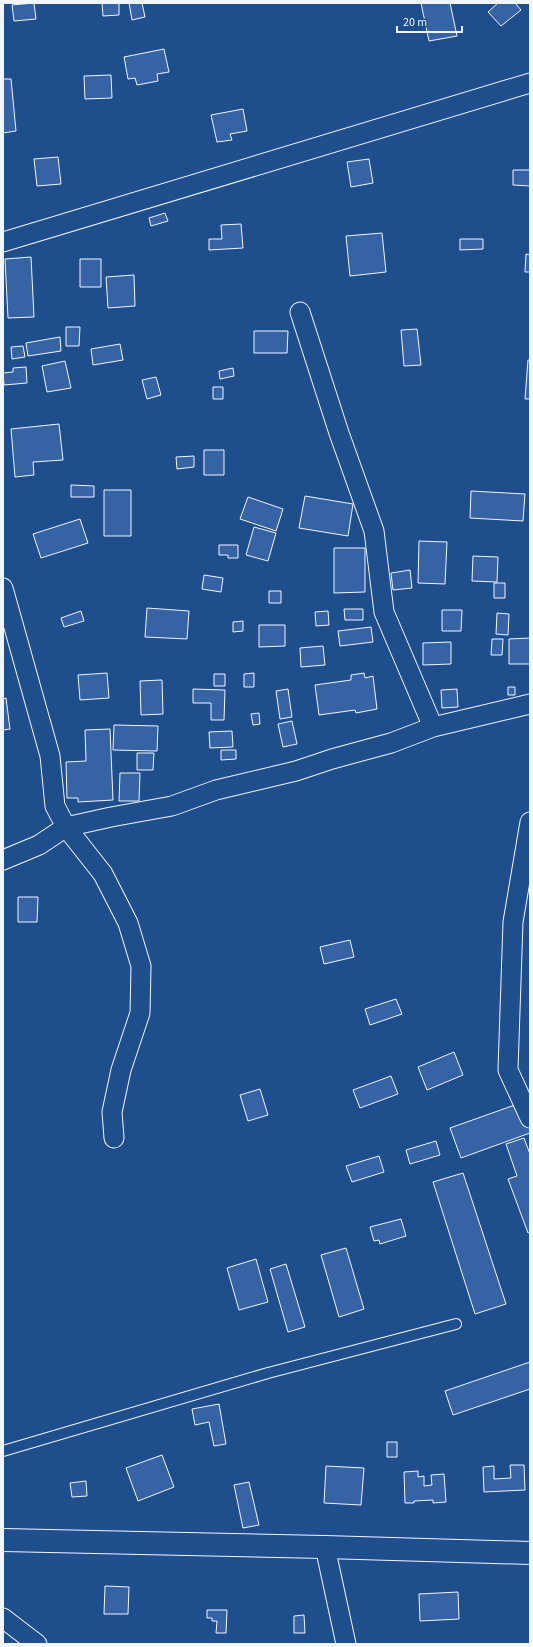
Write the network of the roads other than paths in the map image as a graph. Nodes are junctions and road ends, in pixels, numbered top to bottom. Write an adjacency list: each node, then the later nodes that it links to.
1 (530, 83): 2 (street)
2 (3, 242)
3 (300, 312): 6 (street)
4 (3, 588): 8 (street)
5 (530, 704): 6 (street)
6 (433, 727): 8 (street)
7 (530, 822): 10 (street)
8 (66, 827): 9 (street); 11 (street)
9 (3, 860)
10 (530, 1118)
11 (114, 1138)
12 (456, 1324): 13 (lane)
13 (3, 1451)
14 (3, 1540): 15 (street)
15 (325, 1547): 16 (street); 19 (street)
16 (530, 1553)
17 (3, 1618): 18 (street)
18 (37, 1644)
19 (346, 1644)

